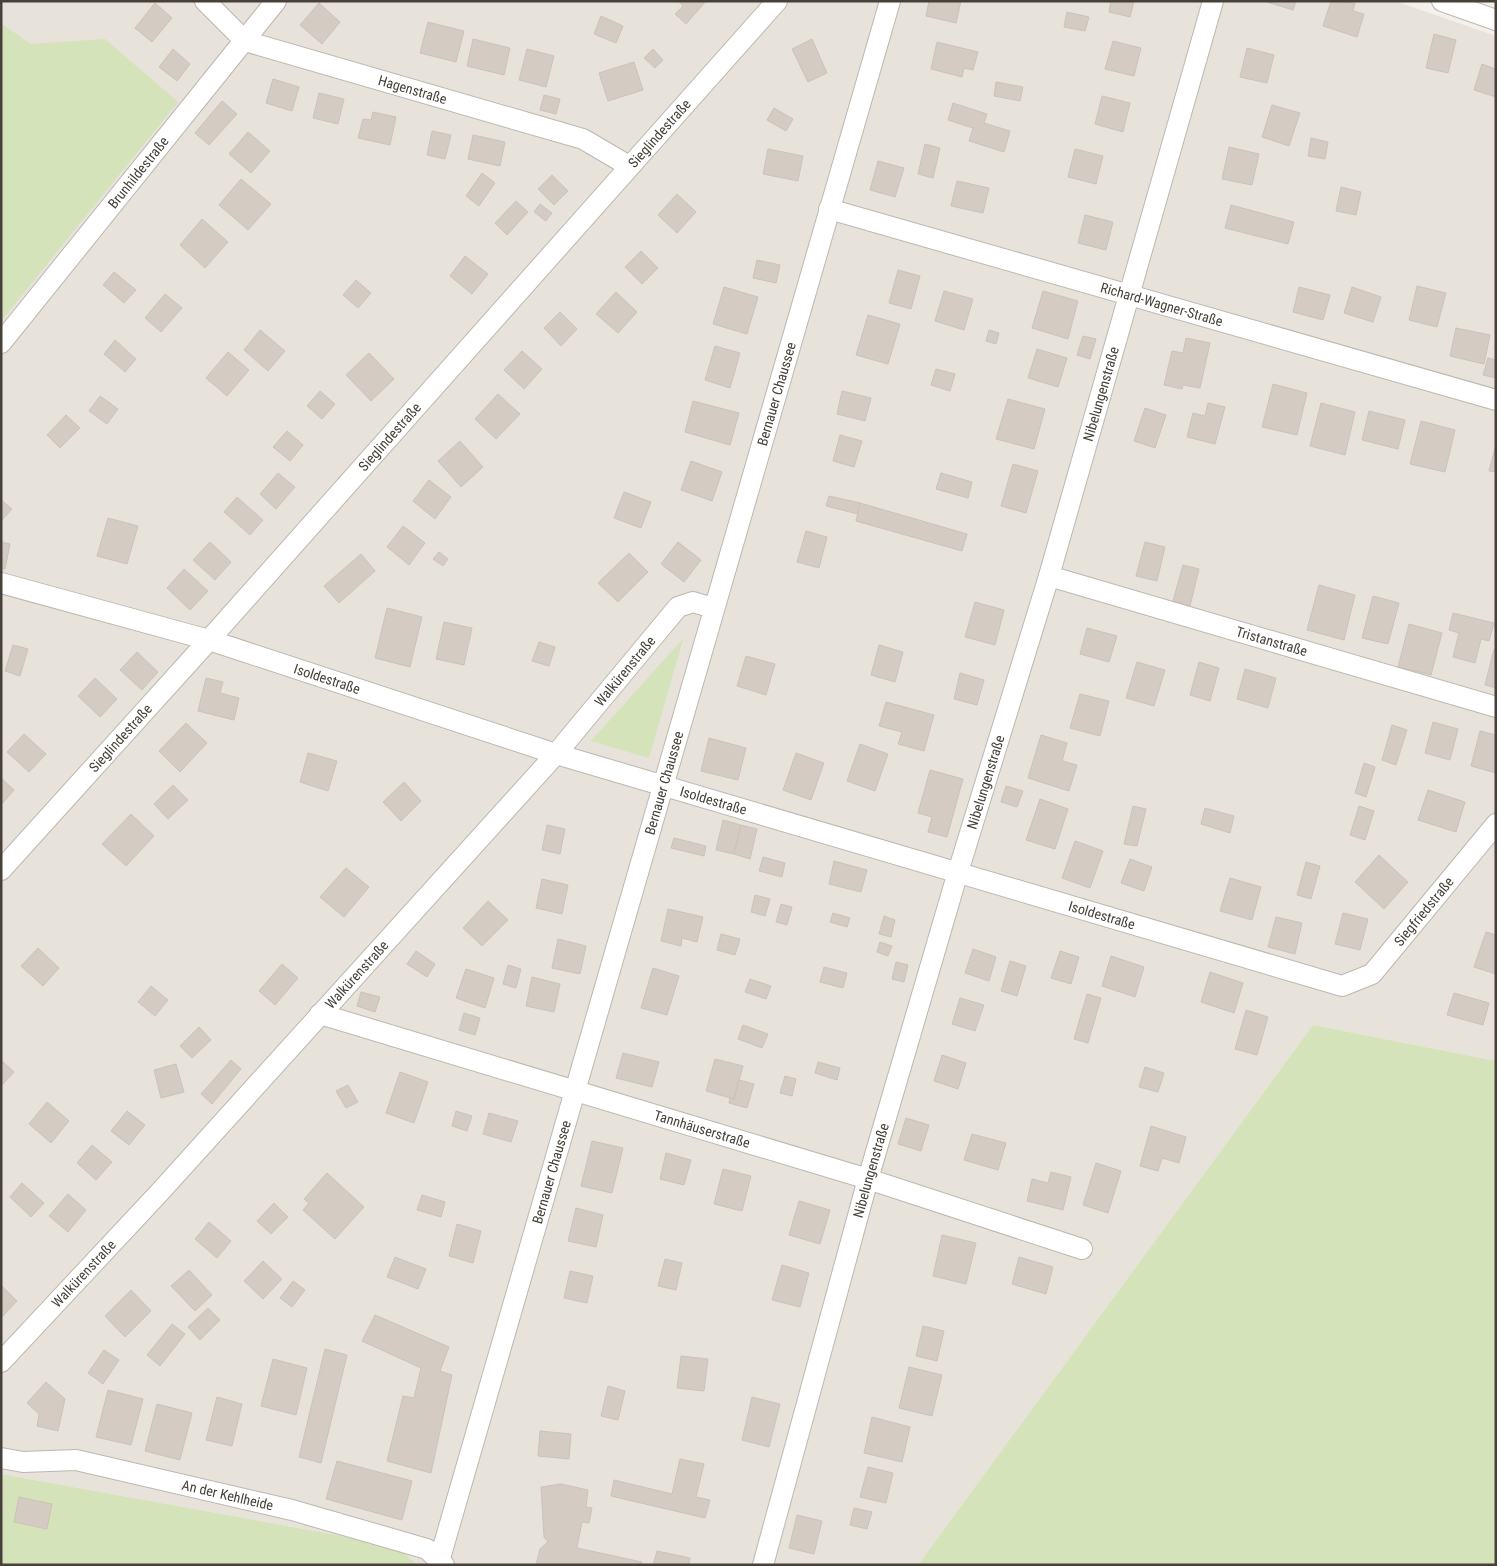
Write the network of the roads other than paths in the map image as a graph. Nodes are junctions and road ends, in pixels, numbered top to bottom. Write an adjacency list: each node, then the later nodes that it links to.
1 (205, 1): 8 (street, Hagenstraße)
2 (276, 1): 8 (street, Brunhildestraße)
3 (778, 1): 9 (street, Sieglindestraße)
4 (890, 1): 10 (street, Bernauer Chaussee)
5 (1213, 1): 11 (street, Nibelungenstraße)
6 (1442, 1): 7 (street)
7 (1496, 20)
8 (245, 41): 9 (street, Hagenstraße); 12 (street, Brunhildestraße)
9 (629, 166): 17 (street, Sieglindestraße)
10 (829, 209): 11 (street, Richard-Wagner-Straße); 16 (street, Bernauer Chaussee)
11 (1130, 296): 13 (street, Richard-Wagner-Straße); 14 (street, Nibelungenstraße)
12 (1, 343)
13 (1496, 400)
14 (1049, 576): 18 (street, Tristanstraße); 23 (street, Nibelungenstraße)
15 (1, 583): 17 (street, Isoldestraße)
16 (714, 608): 19 (street, Walkürenstraße); 20 (street, Bernauer Chaussee)
17 (209, 640): 19 (street, Isoldestraße); 22 (street, Sieglindestraße)
18 (1496, 707)
19 (556, 754): 20 (street, Isoldestraße); 25 (street, Walkürenstraße)
20 (664, 787): 23 (street, Isoldestraße); 26 (street, Bernauer Chaussee)
21 (1496, 824): 24 (street, Siegfriedstraße)
22 (1, 870)
23 (958, 872): 24 (street, Isoldestraße); 27 (street, Nibelungenstraße)
24 (1342, 986)
25 (320, 1014): 26 (street, Tannhäuserstraße); 29 (street, Walkürenstraße)
26 (574, 1092): 27 (street, Tannhäuserstraße); 31 (street, Bernauer Chaussee)
27 (868, 1179): 28 (street, Tannhäuserstraße); 32 (street, Nibelungenstraße)
28 (1082, 1249)
29 (1, 1362)
30 (1, 1458): 31 (street, An der Kehlheide)
31 (441, 1564)
32 (763, 1565)

